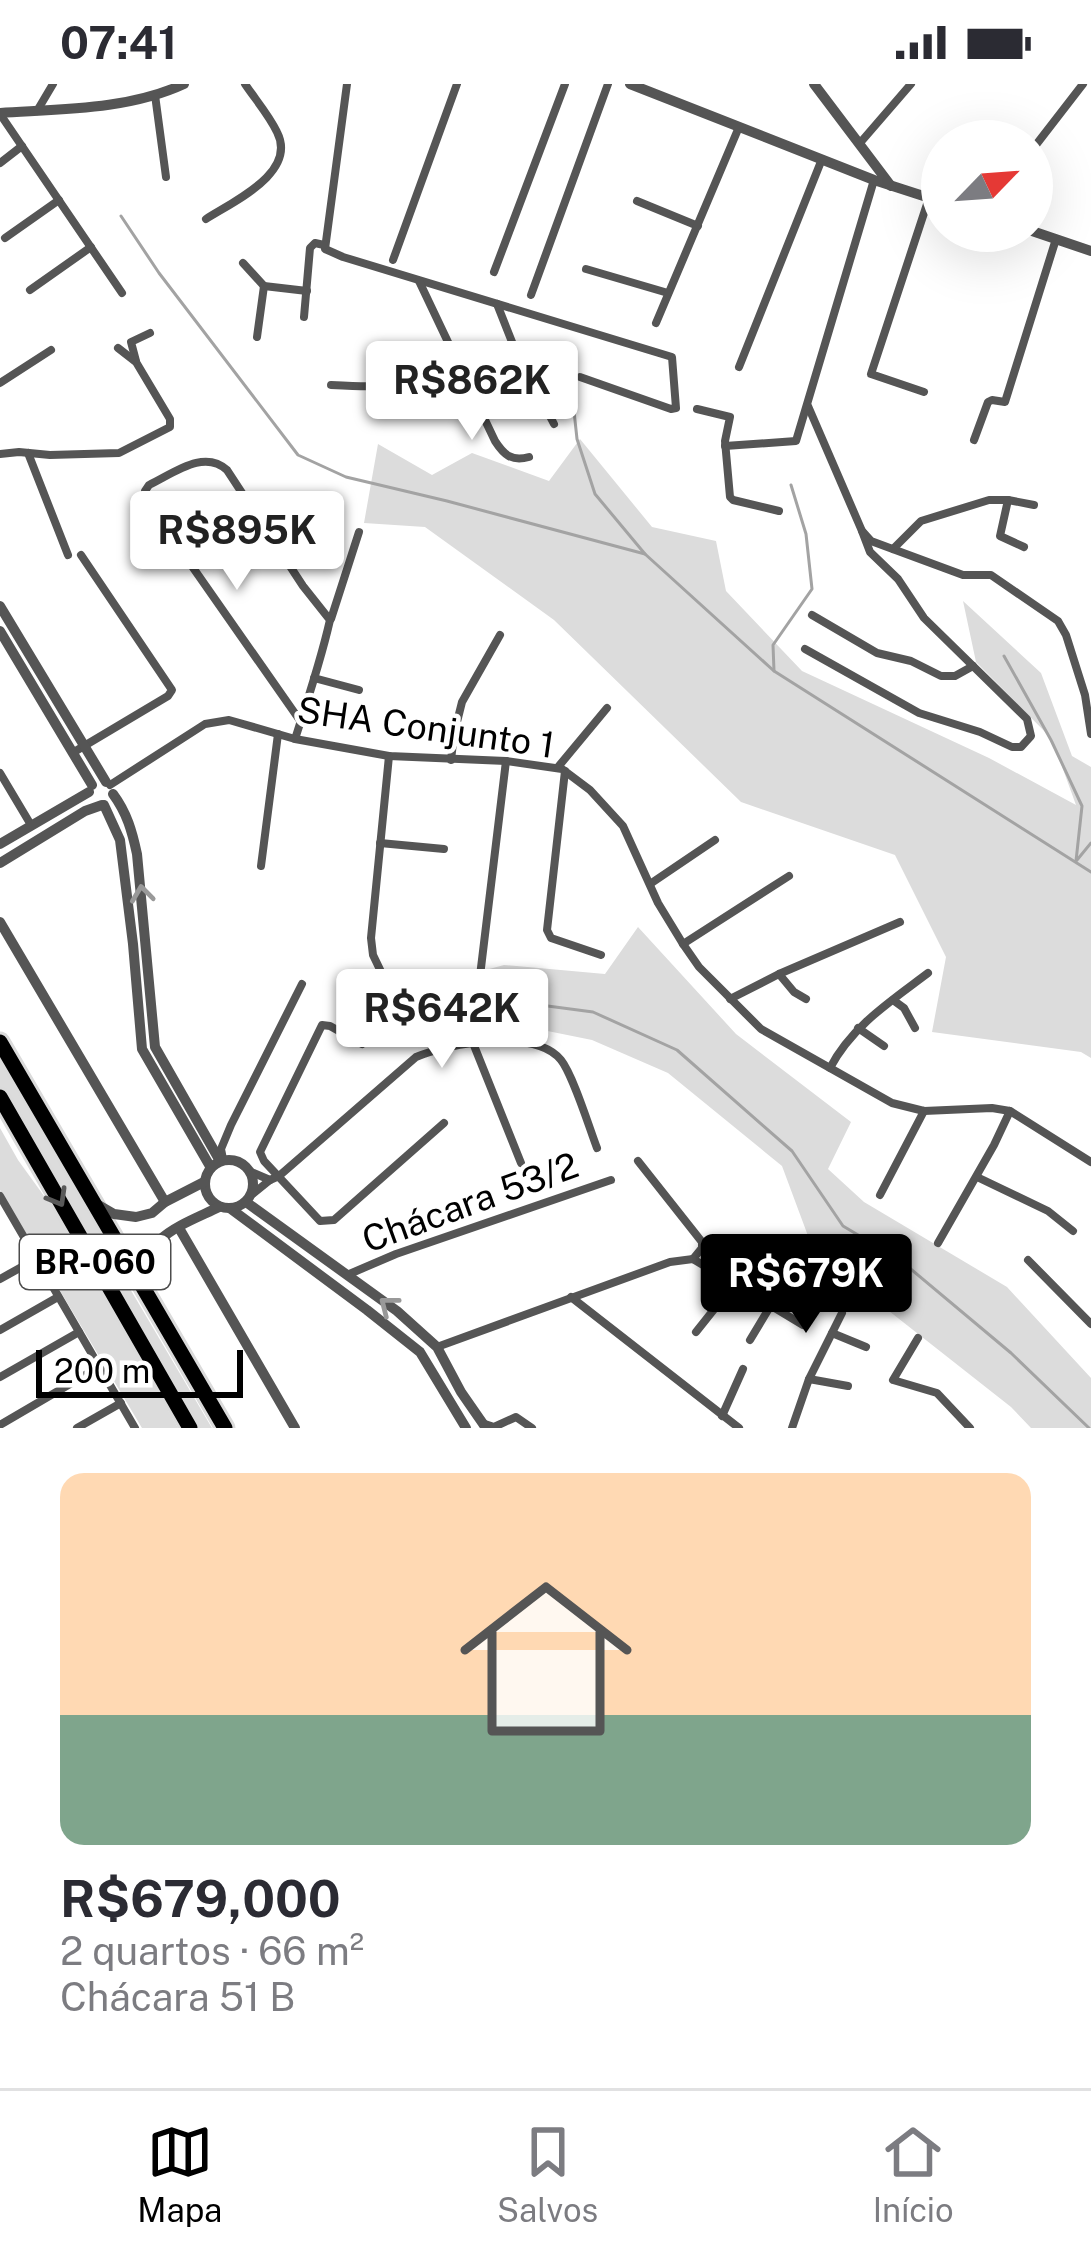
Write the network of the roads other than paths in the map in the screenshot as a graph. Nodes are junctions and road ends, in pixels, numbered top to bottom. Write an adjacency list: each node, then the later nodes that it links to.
1 (52, 84): 13 (street)
2 (184, 84): 12 (street)
3 (245, 84): 28 (street)
4 (347, 84): 34 (street)
5 (458, 84): 37 (street)
6 (565, 84): 40 (street)
7 (608, 84): 47 (street)
8 (630, 84): 16 (street)
9 (814, 84): 17 (street)
10 (910, 84): 17 (street)
11 (1083, 84): 15 (street)
12 (155, 95): 13 (street); 22 (street)
13 (37, 111): 14 (street)
14 (0, 113): 18 (street)
15 (1053, 123)
16 (740, 127): 19 (street); 29 (street)
17 (860, 143): 21 (street)
18 (22, 146): 20 (street); 26 (street)
19 (822, 159): 23 (street); 57 (street)
20 (0, 163)
21 (875, 163): 23 (street); 24 (street)
22 (166, 177)
23 (868, 178): 24 (street); 62 (street)
24 (891, 186): 25 (street)
25 (921, 196)
26 (59, 200): 30 (street); 35 (street)
27 (638, 201): 29 (street)
28 (206, 219)
29 (698, 226): 46 (street)
30 (5, 238)
31 (1053, 238): 33 (street)
32 (921, 239): 61 (street)
33 (1056, 239): 36 (street); 65 (street)
34 (324, 245): 41 (street); 44 (street)
35 (91, 247): 43 (street); 45 (street)
36 (1091, 251)
37 (392, 260)
38 (243, 263): 42 (street)
39 (586, 269): 46 (street)
40 (494, 272)
41 (419, 280): 48 (street); 55 (street)
42 (264, 286): 44 (street); 52 (street)
43 (29, 290)
44 (307, 291): 49 (street)
45 (122, 293)
46 (668, 293): 50 (street)
47 (531, 295)
48 (496, 303): 58 (street); 64 (street)
49 (304, 317)
50 (656, 323)
51 (150, 334): 56 (street)
52 (257, 337)
53 (118, 348): 56 (street)
54 (51, 350): 59 (street)
55 (455, 361): 60 (street); 69 (street)
56 (136, 362): 67 (street)
57 (739, 367)
58 (580, 377)
59 (0, 383)
60 (331, 385)
61 (924, 392)
62 (808, 406): 66 (street); 73 (street)
63 (697, 409): 66 (street)
64 (554, 424)
65 (974, 440)
66 (725, 446): 72 (street)
67 (28, 453): 68 (street); 77 (street)
68 (0, 454)
69 (529, 458)
70 (1008, 500): 71 (street); 75 (street); 76 (street)
71 (1034, 505)
72 (778, 511)
73 (862, 531): 76 (street); 85 (street)
74 (359, 532): 81 (street)
75 (1024, 547)
76 (893, 549): 92 (street)
77 (68, 555)
78 (81, 555): 94 (street)
79 (0, 608): 89 (street)
80 (812, 615): 85 (street)
81 (330, 620): 86 (street); 90 (street)
82 (0, 631): 89 (street)
83 (500, 634): 96 (street)
84 (805, 649): 85 (street)
85 (973, 666)
86 (314, 678): 87 (street); 90 (street)
87 (359, 690)
88 (607, 708): 98 (street)
89 (63, 722): 94 (street)
90 (301, 722): 93 (street)
91 (278, 734): 93 (street, SHA Conjunto 1); 100 (street, SHA Conjunto 1); 110 (street)
92 (1091, 734)
93 (296, 739): 95 (street, SHA Conjunto 1)
94 (79, 748): 100 (street); 101 (street)
95 (389, 756): 96 (street, SHA Conjunto 1); 106 (street)
96 (452, 760): 97 (street, SHA Conjunto 1)
97 (506, 761): 98 (street, SHA Conjunto 1); 119 (street)
98 (561, 769): 112 (street, SHA Conjunto 1); 116 (street)
99 (0, 773): 104 (street)
100 (110, 787): 101 (street); 102 (street); 131 (street, one-way to 100)
101 (87, 792): 102 (street); 103 (street); 104 (street)
102 (103, 805): 103 (street); 131 (street)
103 (85, 812): 109 (street)
104 (31, 825): 107 (street)
105 (716, 840): 112 (street)
106 (380, 843): 108 (street); 120 (street)
107 (0, 844)
108 (444, 849)
109 (0, 863)
110 (261, 866)
111 (789, 876): 115 (street)
112 (650, 884): 115 (street, SHA Conjunto 1)
113 (0, 922): 150 (street)
114 (900, 922): 117 (street)
115 (683, 944): 122 (street, SHA Conjunto 1)
116 (602, 955)
117 (779, 974): 122 (street); 123 (street)
118 (928, 974): 124 (street)
119 (480, 976)
120 (386, 980)
121 (302, 983): 140 (street)
122 (730, 999): 132 (street, SHA Conjunto 1)
123 (806, 999)
124 (893, 1000): 125 (street); 126 (street)
125 (858, 1028): 130 (street); 132 (street)
126 (915, 1028)
127 (0, 1042): 151 (highway, BR-060)
128 (472, 1043): 137 (street); 141 (street); 144 (street)
129 (362, 1044): 144 (street)
130 (884, 1046)
131 (148, 1048): 140 (street)
132 (830, 1068): 134 (street, SHA Conjunto 1)
133 (0, 1097): 164 (highway, BR-060, one-way to 164)
134 (924, 1111): 135 (street, SHA Conjunto 1); 147 (street)
135 (1010, 1111): 139 (street); 143 (street)
136 (444, 1123): 144 (street)
137 (597, 1148)
138 (638, 1161): 162 (street)
139 (1091, 1162)
140 (218, 1163): 142 (street); 146 (street)
141 (521, 1163)
142 (249, 1171): 144 (street); 149 (street)
143 (976, 1177): 157 (street); 159 (street)
144 (274, 1178): 149 (street)
145 (611, 1180): 165 (street, Chácara 53/2)
146 (205, 1182): 150 (street); 152 (street)
147 (880, 1195)
148 (0, 1196): 154 (street)
149 (248, 1199): 152 (street); 165 (street)
150 (165, 1202): 153 (street)
151 (95, 1204): 153 (street); 160 (highway, BR-060)
152 (225, 1208): 156 (street); 187 (street)
153 (152, 1213): 158 (street)
154 (13, 1219): 155 (street); 161 (street)
155 (0, 1227)
156 (179, 1228): 158 (street); 199 (street)
157 (1073, 1231)
158 (164, 1234): 173 (street)
159 (938, 1243)
160 (126, 1256): 164 (highway); 173 (highway, BR-060)
161 (36, 1259): 167 (street); 169 (street)
162 (693, 1259): 168 (street); 170 (street)
163 (1028, 1260): 174 (street)
164 (102, 1275): 197 (highway, BR-060)
165 (347, 1275): 182 (street, one-way to 165)
166 (789, 1277): 171 (street)
167 (0, 1279)
168 (735, 1283): 171 (street); 177 (street)
169 (58, 1297): 176 (street); 178 (street)
170 (570, 1297): 182 (street); 192 (street)
171 (769, 1304): 175 (street); 181 (street)
172 (842, 1313): 179 (street)
173 (164, 1322): 198 (highway, BR-060)
174 (1091, 1324)
175 (803, 1325)
176 (0, 1330)
177 (696, 1331)
178 (79, 1333): 185 (street); 188 (street)
179 (832, 1333): 183 (street); 189 (street)
180 (918, 1338): 203 (street)
181 (750, 1340)
182 (436, 1347): 184 (street)
183 (866, 1347)
184 (448, 1366): 187 (street); 194 (street)
185 (99, 1367): 191 (street); 193 (street)
186 (743, 1369): 192 (street)
187 (435, 1374): 194 (street)
188 (0, 1376)
189 (809, 1379): 190 (street); 202 (street)
190 (848, 1386)
191 (121, 1403): 195 (street); 196 (street)
192 (722, 1416): 201 (street)
193 (0, 1425)
194 (483, 1427): 200 (street)
195 (77, 1428)
196 (135, 1428)
197 (190, 1428)
198 (225, 1428)
199 (295, 1428)
200 (532, 1428)
201 (739, 1428)
202 (792, 1428)
203 (970, 1428)

